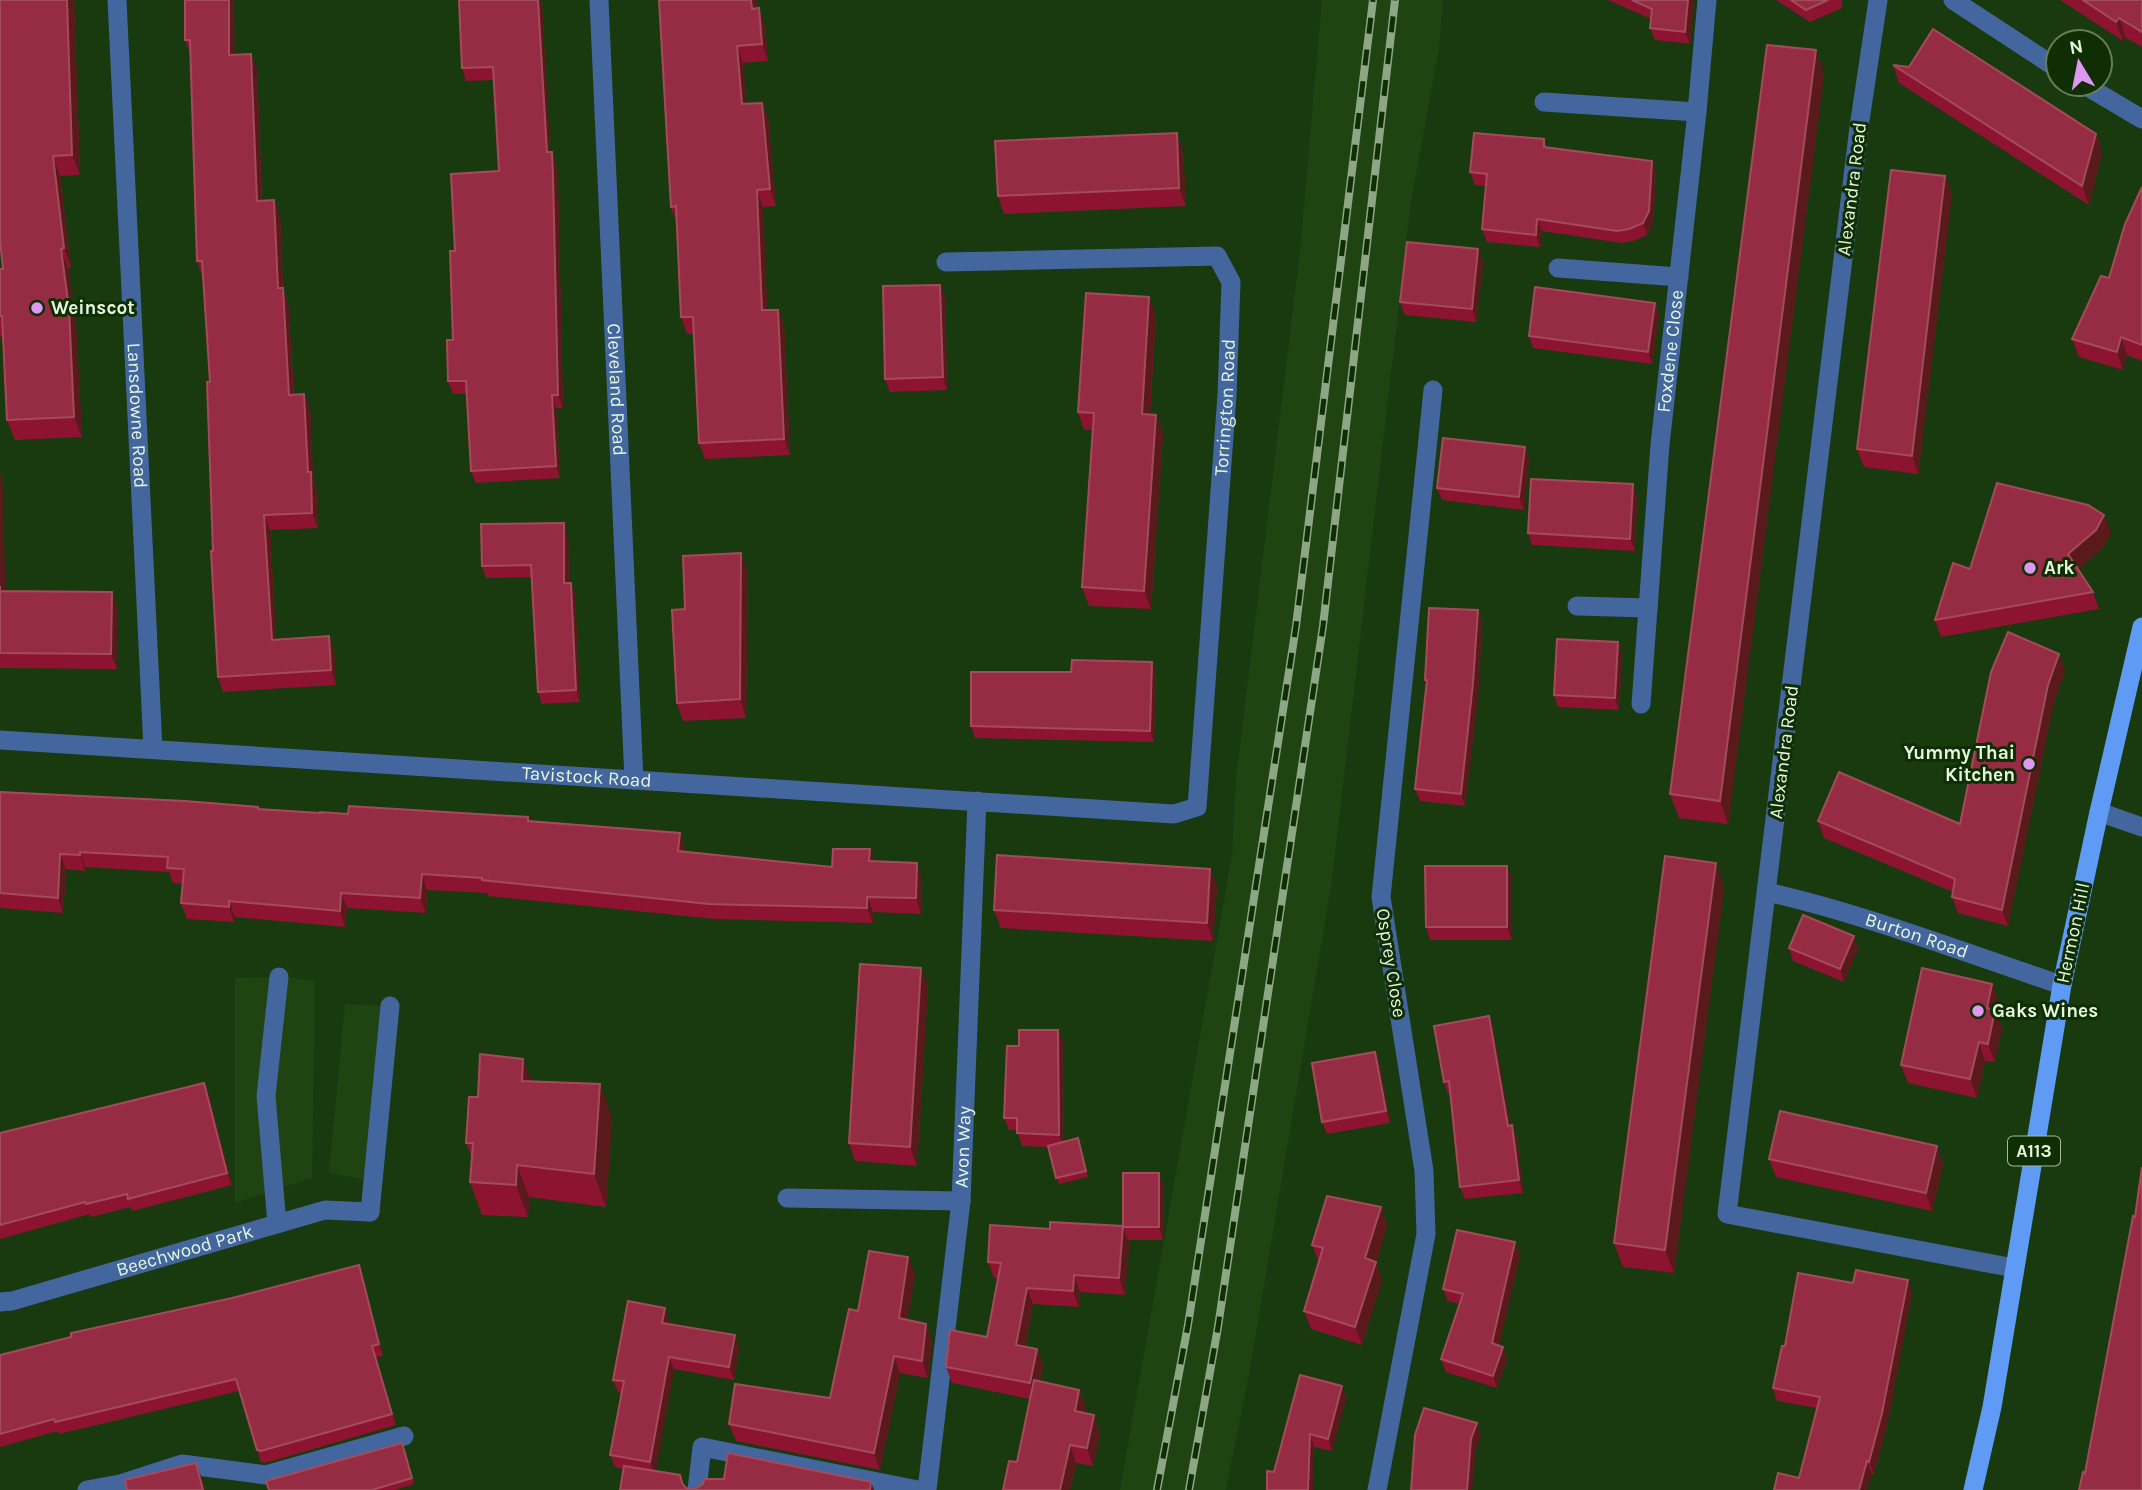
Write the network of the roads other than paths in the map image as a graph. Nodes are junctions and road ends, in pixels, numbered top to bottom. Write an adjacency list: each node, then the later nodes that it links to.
1 (117, 0): 20 (street, Lansdowne Road)
2 (599, 0): 21 (street, Cleveland Road)
3 (1707, 0): 9 (street, Foxdene Close)
4 (1878, 0): 26 (street, Alexandra Road)
5 (1953, 0): 6 (street)
6 (2044, 60)
7 (2106, 98): 10 (street)
8 (1544, 102): 9 (street)
9 (1697, 112): 13 (street, Foxdene Close)
10 (2142, 119)
11 (946, 262): 24 (street, Torrington Road)
12 (1558, 268): 13 (street)
13 (1679, 277): 16 (street, Foxdene Close)
14 (1433, 390): 40 (street, Osprey Close)
15 (1577, 606): 16 (street)
16 (1648, 608): 18 (street, Foxdene Close)
17 (2142, 627): 23 (main road, Hermon Hill / A113)
18 (1641, 704)
19 (0, 740): 20 (street, Tavistock Road)
20 (153, 750): 21 (street, Tavistock Road)
21 (634, 780): 22 (street, Tavistock Road)
22 (977, 801): 24 (street, Tavistock Road); 31 (street, Avon Way)
23 (2099, 812): 25 (street); 28 (main road, Hermon Hill / A113)
24 (1174, 814)
25 (2142, 827)
26 (1767, 892): 28 (street, Burton Road); 33 (street, Alexandra Road)
27 (279, 977): 32 (street)
28 (2062, 985): 33 (main road, Hermon Hill / A113)
29 (390, 1006): 32 (street, Beechwood Park)
30 (788, 1198): 31 (street)
31 (961, 1201): 39 (street, Avon Way)
32 (277, 1224): 34 (street, Beechwood Park)
33 (2014, 1268): 41 (main road, Hermon Hill / A113)
34 (0, 1302)
35 (404, 1436): 36 (street)
36 (87, 1490)
37 (697, 1490): 38 (street)
38 (918, 1490)
39 (927, 1490)
40 (1377, 1490)
41 (1973, 1490)

